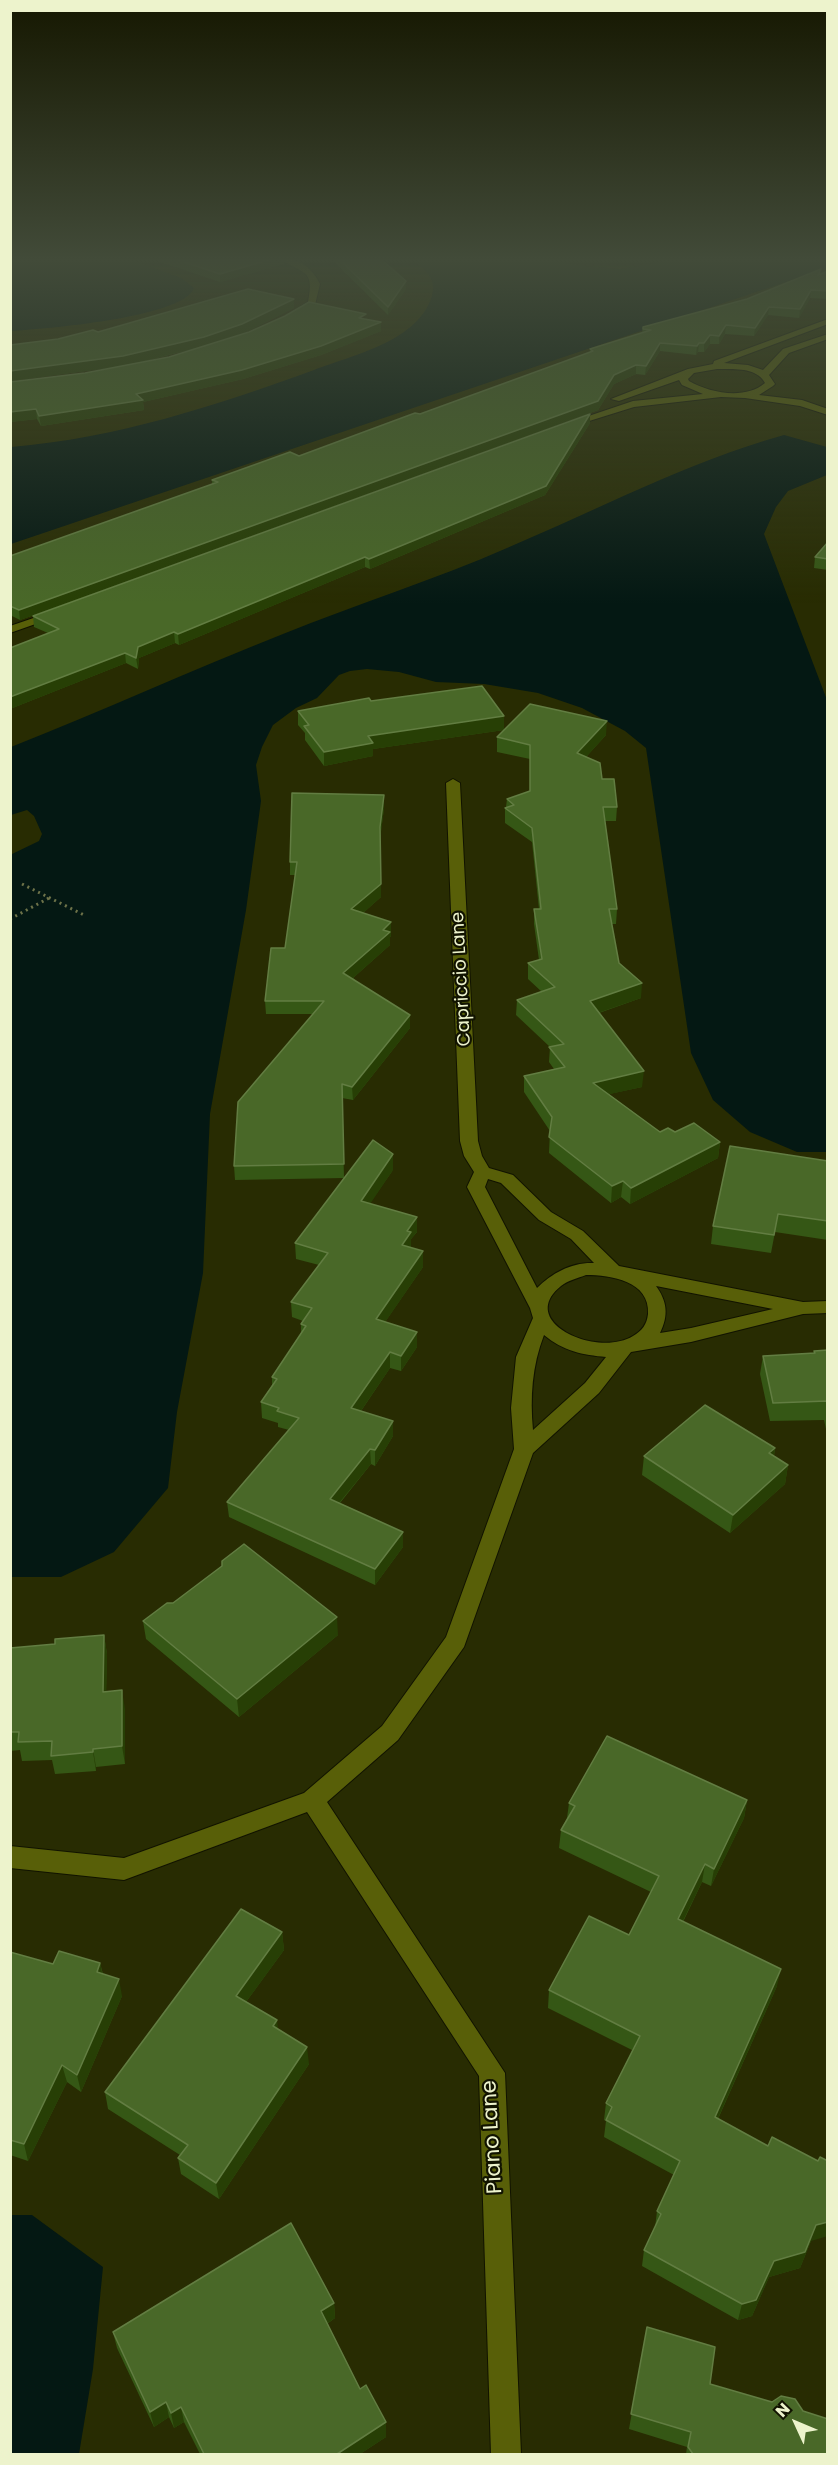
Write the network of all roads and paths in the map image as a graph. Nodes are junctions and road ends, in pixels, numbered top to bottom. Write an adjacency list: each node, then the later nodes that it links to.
1 (686, 374): 6 (street); 9 (street)
2 (760, 374): 3 (street)
3 (764, 375): 4 (street)
4 (770, 384): 5 (street); 7 (street)
5 (742, 394): 6 (street); 7 (street)
6 (719, 395): 9 (street)
7 (802, 404): 8 (street)
8 (828, 412)
9 (572, 423): 10 (street)
10 (550, 431)
11 (64, 611): 12 (street)
12 (10, 630)
13 (453, 783): 18 (street, Capriccio Lane)
14 (22, 884): 15 (path)
15 (49, 898): 16 (path); 17 (path)
16 (86, 916)
17 (10, 919)
18 (483, 1172): 19 (street); 22 (street, Capriccio Lane)
19 (618, 1272): 21 (street); 22 (street); 23 (street)
20 (828, 1307): 21 (street)
21 (803, 1308): 23 (street)
22 (539, 1313): 23 (street); 24 (street)
23 (632, 1345): 24 (street)
24 (524, 1449): 25 (street)
25 (312, 1800): 26 (street); 27 (street, Piano Lane)
26 (10, 1857)
27 (506, 2454)

